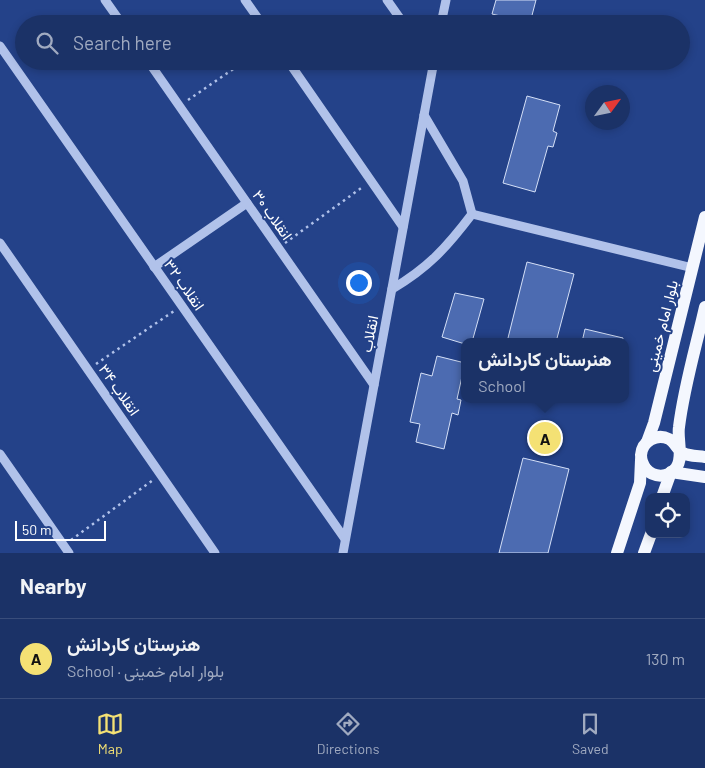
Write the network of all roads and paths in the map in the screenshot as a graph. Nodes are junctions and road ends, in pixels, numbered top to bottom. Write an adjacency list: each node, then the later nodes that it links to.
1 (105, 0): 5 (street)
2 (245, 0): 6 (street)
3 (387, 0): 7 (street)
4 (446, 0): 8 (street)
5 (116, 15)
6 (256, 15)
7 (398, 15)
8 (443, 15)
9 (0, 46): 10 (street, انقلاب ۳۲)
10 (15, 67)
11 (17, 70): 25 (street, انقلاب ۳۲)
12 (154, 70): 16 (street, انقلاب ۳۰)
13 (232, 70): 16 (path)
14 (294, 70): 18 (street)
15 (431, 70): 17 (street, انقلاب)
16 (179, 106): 19 (street, انقلاب ۳۰)
17 (424, 115): 20 (street); 22 (street, انقلاب)
18 (371, 180): 22 (street); 24 (path)
19 (247, 203): 24 (street, انقلاب ۳۰); 25 (street)
20 (472, 214): 26 (street); 27 (street)
21 (705, 217): 26 (main road, بلوار امام خمینی)
22 (404, 227): 27 (street, انقلاب)
23 (0, 243): 30 (street, انقلاب ۳۴)
24 (278, 248): 31 (street, انقلاب ۳۰)
25 (154, 266): 28 (street, انقلاب ۳۲)
26 (693, 268): 32 (main road, بلوار امام خمینی)
27 (392, 289): 31 (street, انقلاب)
28 (182, 306): 30 (path); 42 (street, انقلاب ۳۲)
29 (705, 307): 33 (main road)
30 (88, 369): 38 (street, انقلاب ۳۴)
31 (374, 385): 42 (street, انقلاب)
32 (647, 442): 33 (main road); 36 (main road)
33 (678, 449): 35 (main road); 37 (main road)
34 (0, 454): 43 (street)
35 (705, 457)
36 (641, 460): 37 (main road); 46 (main road)
37 (672, 472): 39 (main road); 40 (main road)
38 (160, 475): 43 (path); 44 (street, انقلاب ۳۴)
39 (705, 476)
40 (664, 493)
41 (649, 538): 47 (main road)
42 (345, 540): 45 (street, انقلاب)
43 (66, 549)
44 (215, 553)
45 (343, 553)
46 (617, 553)
47 (644, 553)

